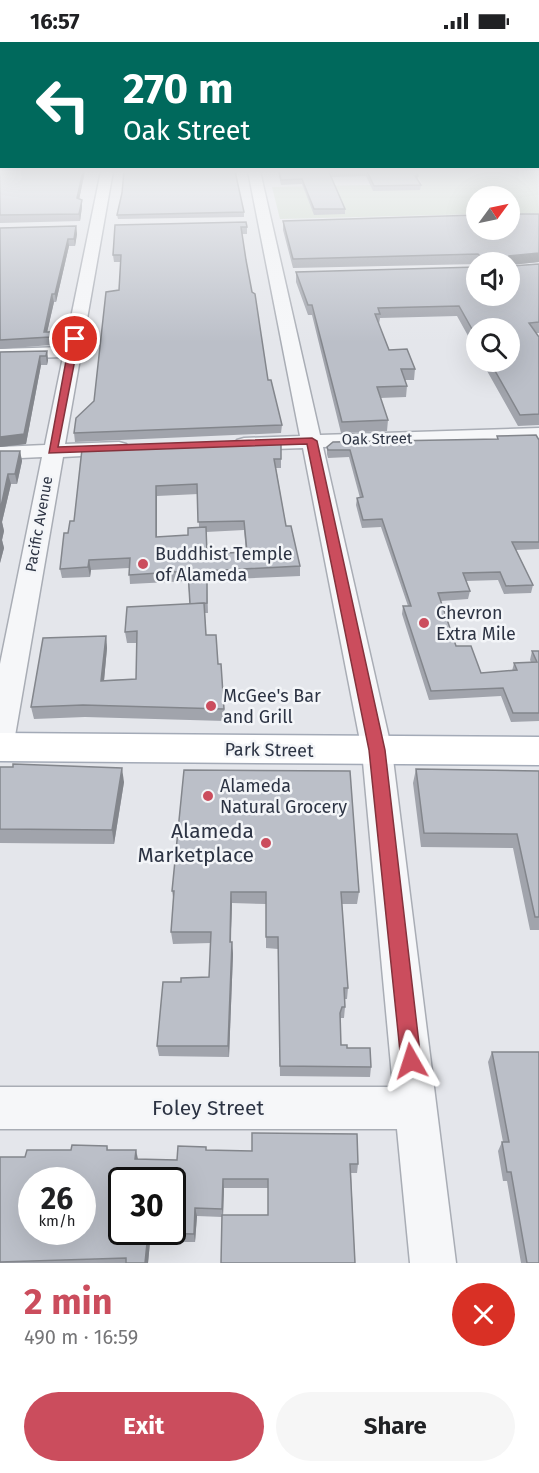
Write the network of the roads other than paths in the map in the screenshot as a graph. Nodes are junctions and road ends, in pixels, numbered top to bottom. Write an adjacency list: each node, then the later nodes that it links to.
1 (97, 228): 3 (street, Pacific Avenue)
2 (266, 228): 6 (street)
3 (73, 352): 4 (street); 9 (street, Pacific Avenue)
4 (0, 354)
5 (539, 434): 6 (street, Oak Street)
6 (312, 441): 7 (street, Oak Street); 13 (street)
7 (224, 444)
8 (144, 447): 9 (street)
9 (53, 451): 10 (street); 11 (street, Pacific Avenue)
10 (0, 453)
11 (0, 736)
12 (0, 747): 13 (main road, Park Street)
13 (377, 750): 14 (main road, Park Street); 16 (street)
14 (539, 751)
15 (0, 1108): 16 (street, Foley Street)
16 (416, 1108): 17 (street)
17 (433, 1263)

